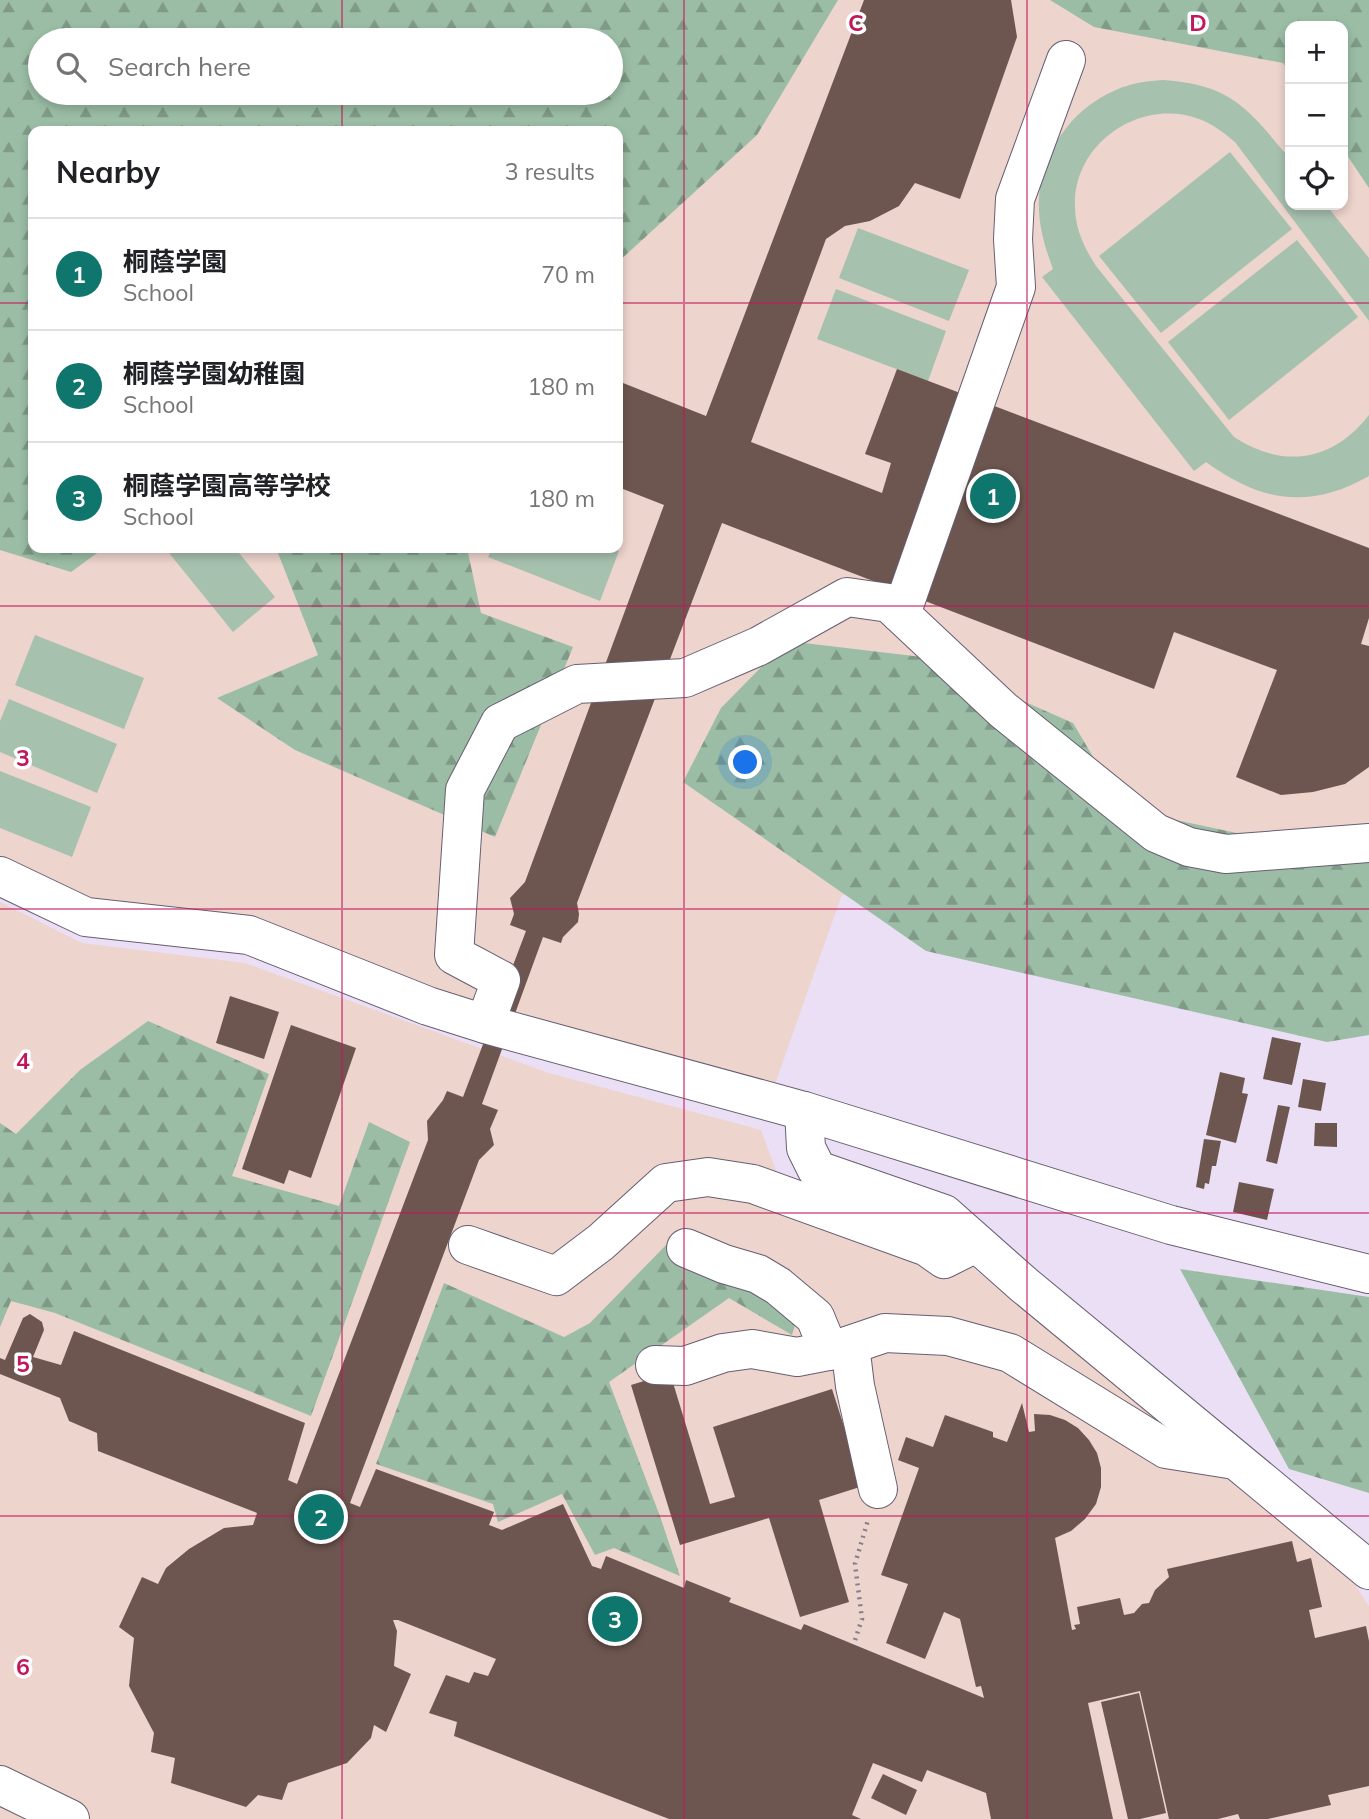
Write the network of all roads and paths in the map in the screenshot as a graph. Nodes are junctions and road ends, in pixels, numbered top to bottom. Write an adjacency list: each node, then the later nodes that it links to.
1 (1066, 61): 2 (street)
2 (901, 614): 3 (street); 5 (street)
3 (1369, 843)
4 (0, 876): 5 (street)
5 (485, 1024): 6 (street)
6 (804, 1111): 7 (street); 10 (street)
7 (976, 1243): 8 (street); 13 (street)
8 (468, 1245)
9 (687, 1248): 11 (street)
10 (1369, 1274)
11 (840, 1348): 12 (street); 13 (street); 14 (street)
12 (655, 1365)
13 (1235, 1460): 15 (street)
14 (878, 1489): 17 (path)
15 (1351, 1542): 16 (street)
16 (1369, 1570)
17 (855, 1640)
18 (0, 1785): 19 (street)
19 (70, 1819)

